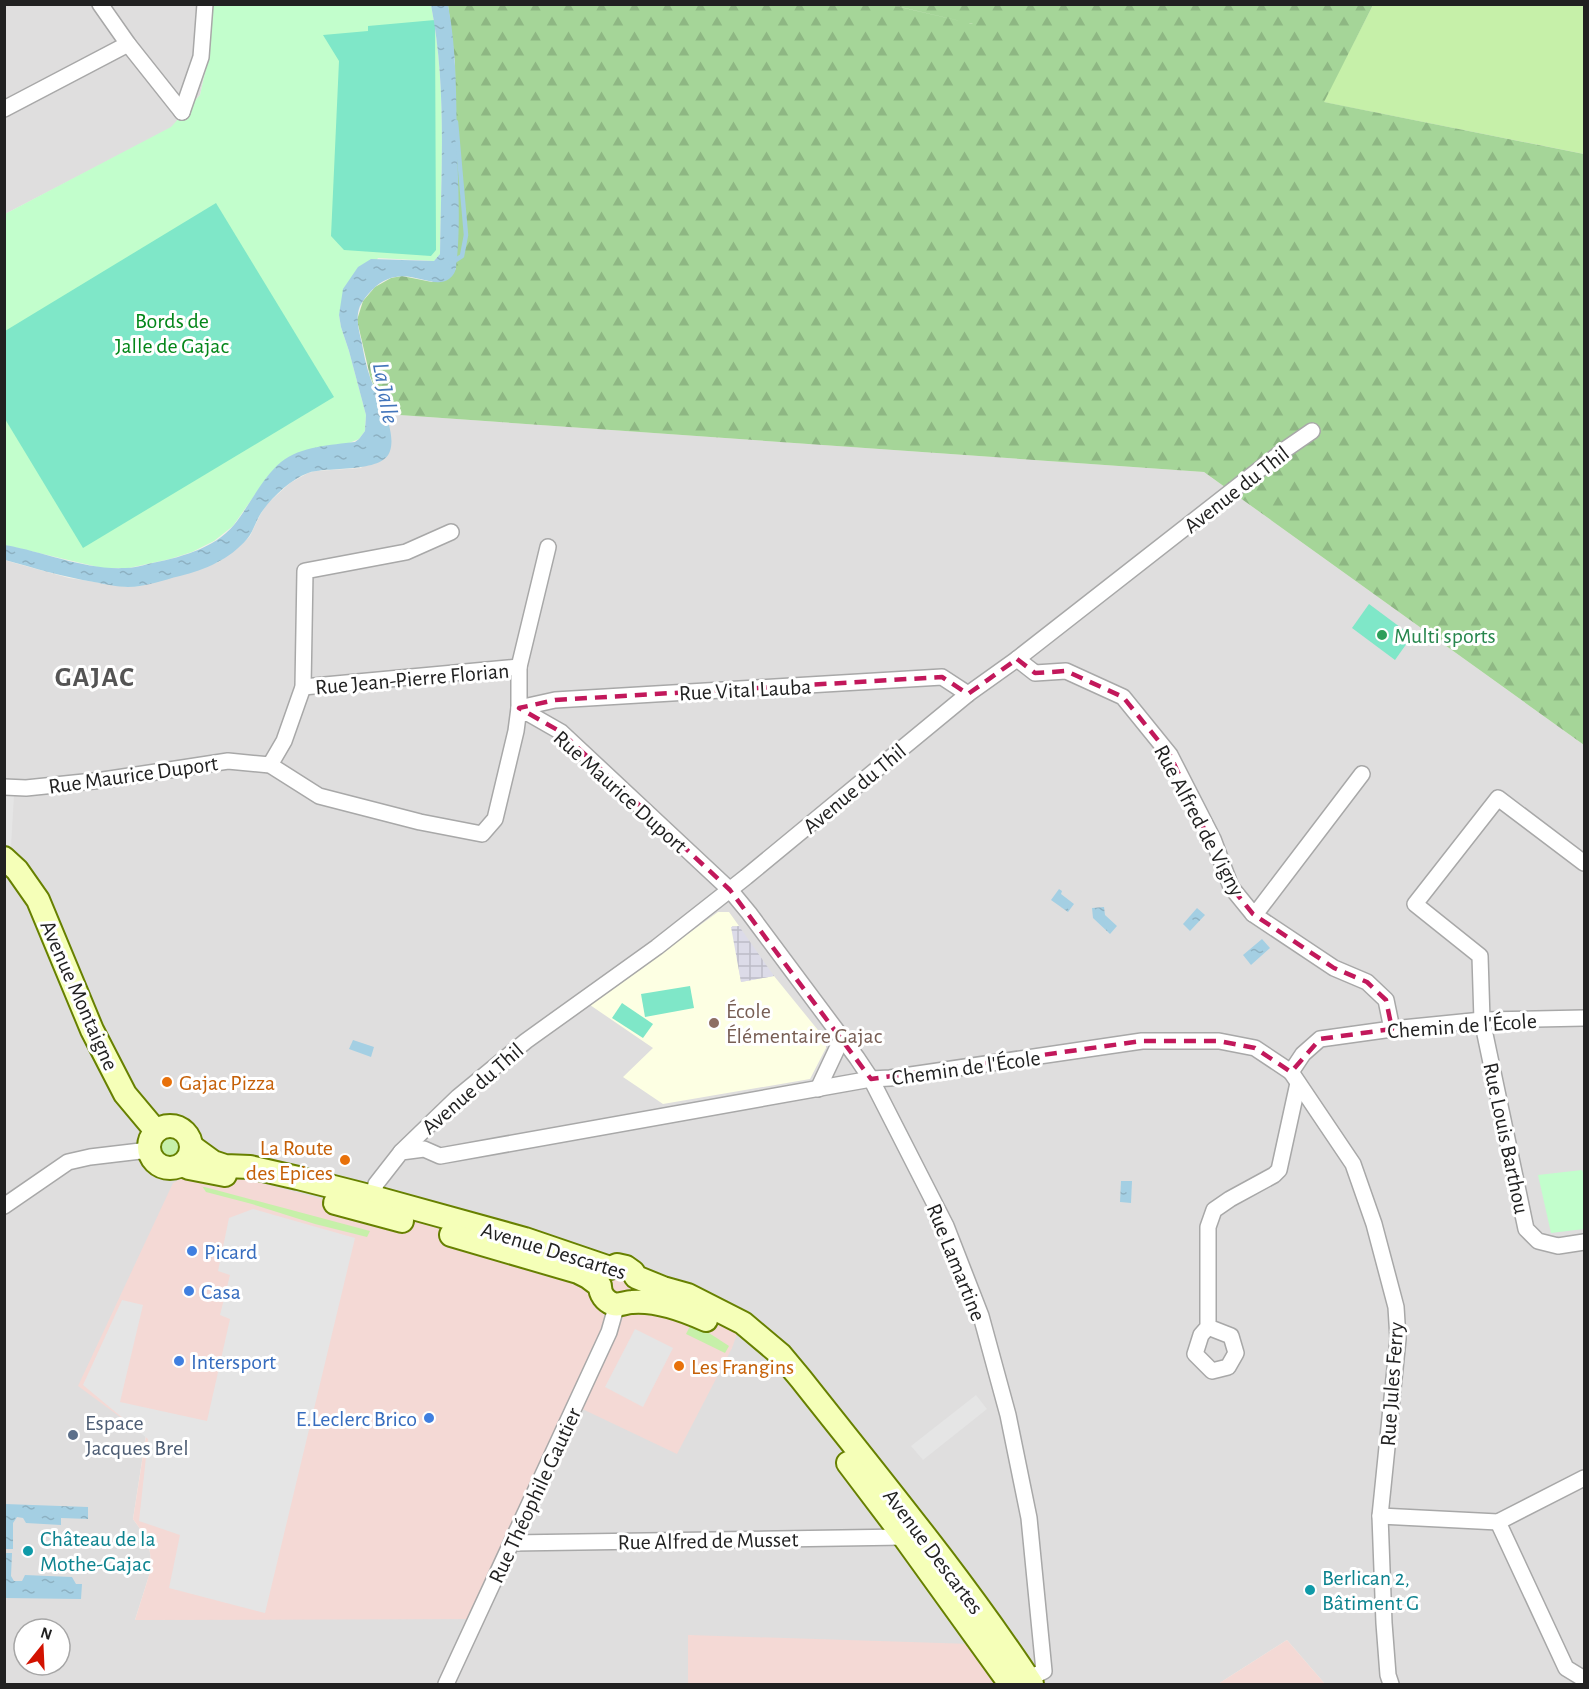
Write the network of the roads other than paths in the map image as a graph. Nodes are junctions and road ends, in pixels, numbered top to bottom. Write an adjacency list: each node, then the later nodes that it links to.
1 (100, 4): 3 (street)
2 (205, 4): 3 (street)
3 (128, 44): 4 (street)
4 (4, 109)
5 (1312, 431): 8 (street, Avenue du Thil)
6 (451, 532): 10 (street)
7 (548, 547): 9 (street)
8 (1017, 659): 11 (street, Avenue du Thil); 19 (street, Rue Alfred de Vigny)
9 (519, 667): 10 (street, Rue Jean-Pierre Florian); 12 (street, Rue Jean-Pierre Florian)
10 (303, 687): 13 (street)
11 (968, 694): 12 (street, Rue Vital Lauba); 18 (street, Avenue du Thil)
12 (519, 708): 13 (street, Rue Maurice Duport); 18 (street, Rue Maurice Duport)
13 (270, 765): 15 (street, Rue Maurice Duport)
14 (1362, 774): 19 (street)
15 (4, 787)
16 (4, 858): 27 (main road, Avenue Montaigne)
17 (1584, 863): 21 (street, Rue Louis Barthou)
18 (730, 890): 23 (street, Rue Lamartine); 28 (street, Avenue du Thil)
19 (1253, 914): 22 (street, Rue Alfred de Vigny)
20 (1584, 1018): 21 (street, Chemin de l'École)
21 (1482, 1020): 22 (street, Chemin de l'École); 32 (street, Rue Louis Barthou)
22 (1392, 1029): 24 (street, Chemin de l'École)
23 (842, 1038): 25 (street, Rue Lamartine); 26 (street)
24 (1295, 1078): 25 (street, Chemin de l'École); 36 (street); 38 (street, Rue Jules Ferry)
25 (871, 1079): 26 (street, Chemin de l'École); 43 (street, Rue Lamartine)
26 (818, 1089): 28 (street, Chemin de l'École)
27 (153, 1141): 29 (main road); 29 (main road); 31 (street)
28 (401, 1152): 30 (street)
29 (186, 1155): 30 (main road, Avenue Descartes)
30 (371, 1205): 33 (main road, Avenue Descartes)
31 (4, 1206)
32 (1584, 1242)
33 (605, 1277): 34 (main road, Avenue Descartes); 35 (main road, Avenue Descartes)
34 (636, 1277): 35 (main road); 43 (main road, Avenue Descartes)
35 (623, 1303): 40 (main road, Avenue Descartes); 41 (street, Rue Théophile Gautier)
36 (1208, 1327)
37 (1584, 1478): 39 (street)
38 (1380, 1516): 39 (street); 45 (street, Rue Jules Ferry)
39 (1498, 1522): 42 (street)
40 (904, 1537): 41 (street, Rue Alfred de Musset); 43 (main road, Avenue Descartes)
41 (512, 1543): 44 (street, Rue Théophile Gautier)
42 (1584, 1679)
43 (1023, 1683)
44 (446, 1684)
45 (1391, 1684)

